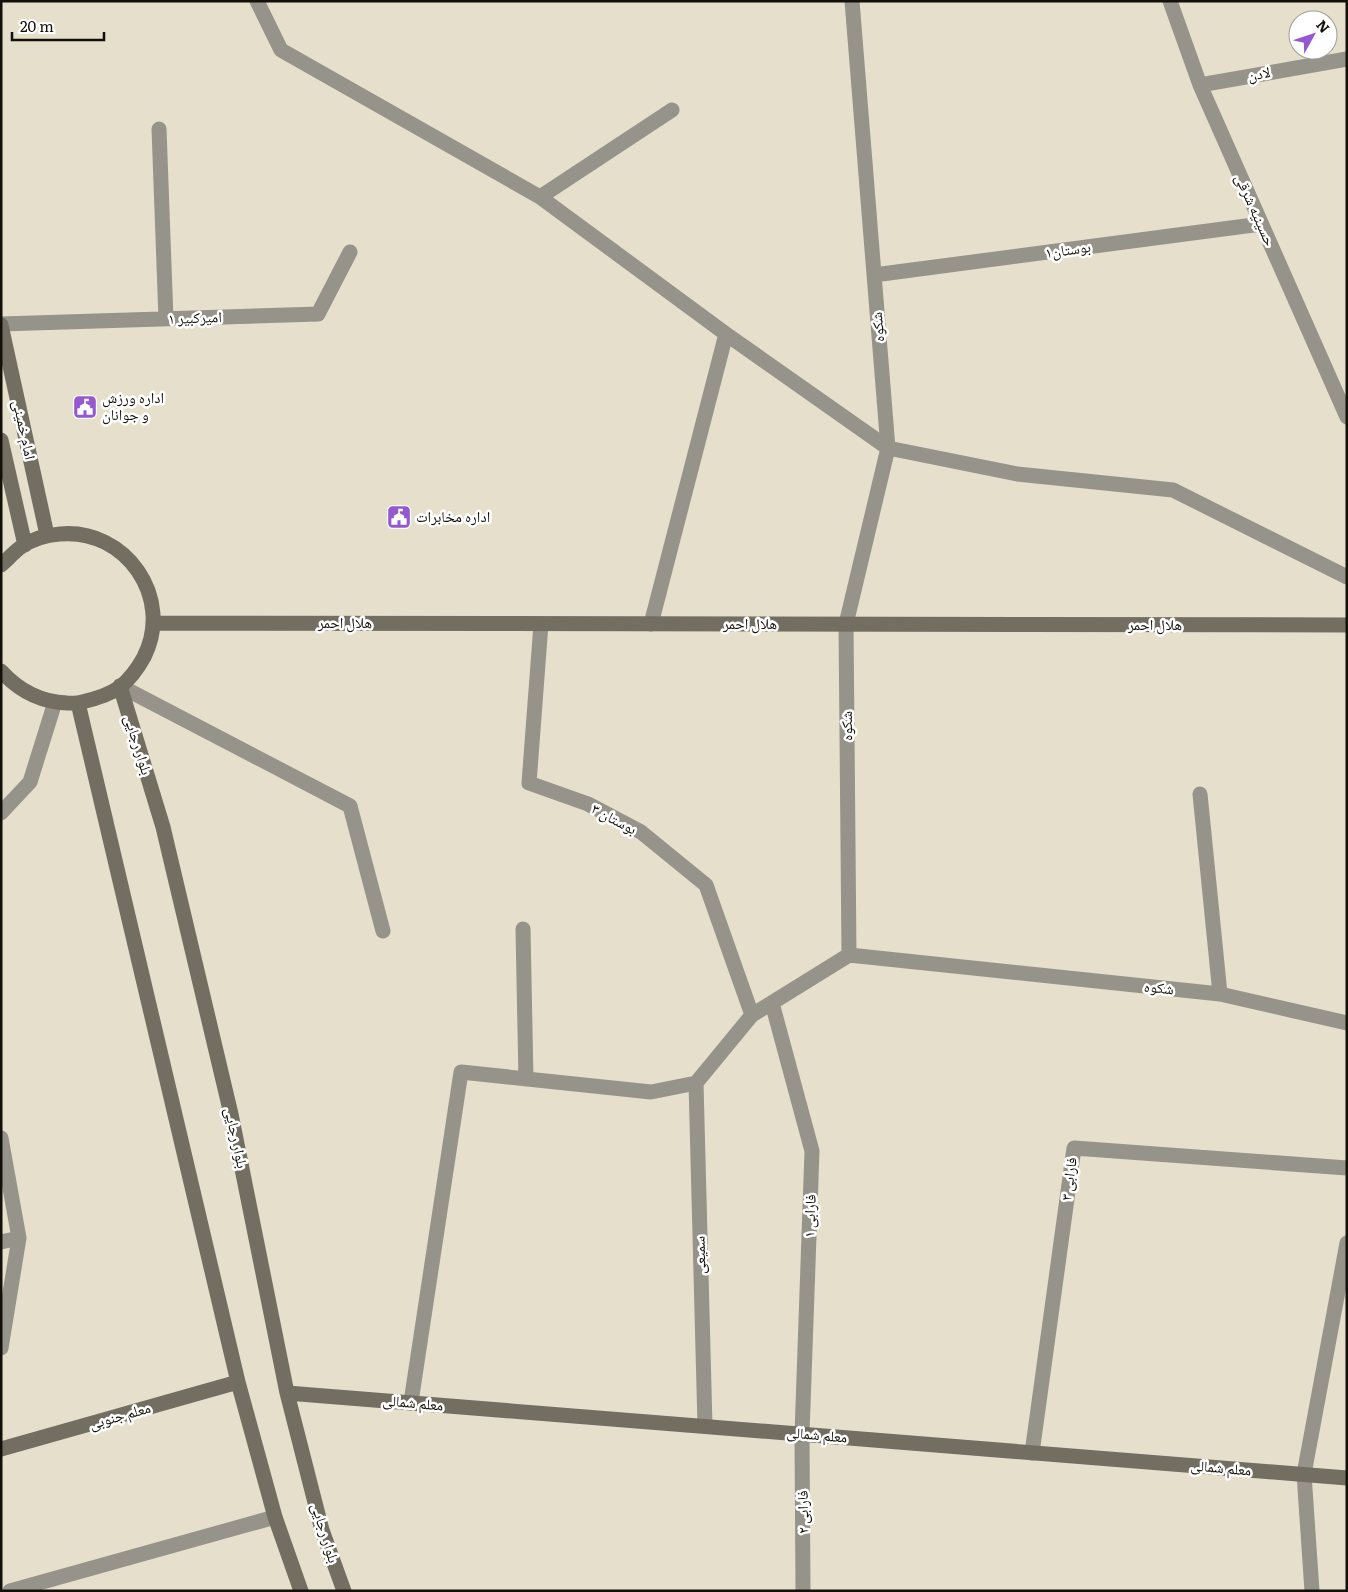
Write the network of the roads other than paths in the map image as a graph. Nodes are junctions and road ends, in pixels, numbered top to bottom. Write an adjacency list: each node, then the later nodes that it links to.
1 (257, 1): 8 (street)
2 (852, 1): 11 (street, شکوه)
3 (1170, 1): 5 (street, حسینیه شرقی)
4 (1347, 59): 5 (street, لادن)
5 (1200, 85): 9 (street, حسینیه شرقی)
6 (672, 110): 8 (street)
7 (159, 129): 12 (street)
8 (540, 197): 14 (street)
9 (1261, 224): 11 (street, بوستان۱); 15 (street, حسینیه شرقی)
10 (350, 252): 12 (street, امیرکبیر ۱)
11 (874, 275): 17 (street, شکوه)
12 (166, 319): 13 (street, امیرکبیر ۱)
13 (1, 324): 18 (main road, امام خمینی)
14 (726, 334): 17 (street); 24 (street)
15 (1347, 417)
16 (1, 440): 19 (main road, امام خمینی)
17 (888, 448): 21 (street); 25 (street, شکوه)
18 (47, 535): 19 (main road); 22 (main road)
19 (25, 545): 20 (main road)
20 (1, 565)
21 (1347, 577)
22 (154, 623): 23 (main road, هلال احمر); 28 (main road)
23 (542, 624): 24 (main road, هلال احمر); 38 (street, بوستان ٣)
24 (651, 624): 25 (main road, هلال احمر)
25 (846, 624): 26 (main road, هلال احمر); 35 (street, شکوه)
26 (1347, 625)
27 (1, 671): 29 (main road)
28 (120, 686): 30 (main road); 34 (street); 49 (main road, بلوار رجایی)
29 (55, 702): 30 (main road); 32 (street)
30 (78, 703): 48 (main road)
31 (1200, 794): 36 (street)
32 (1, 813)
33 (523, 929): 40 (street)
34 (383, 931)
35 (849, 955): 36 (street, شکوه); 37 (street)
36 (1220, 994): 39 (street, شکوه)
37 (772, 1003): 38 (street); 52 (street, فارابی ۱)
38 (752, 1016): 41 (street)
39 (1347, 1023)
40 (526, 1079): 41 (street); 50 (street)
41 (696, 1083): 51 (street, سمیعی)
42 (1, 1138): 44 (street)
43 (1347, 1168): 54 (street, فارابی ۳)
44 (19, 1238): 45 (street); 47 (street)
45 (1, 1242)
46 (1347, 1243): 55 (street)
47 (1, 1348)
48 (238, 1382): 53 (main road, معلم جنوبی); 57 (main road)
49 (287, 1392): 50 (main road, معلم شمالی); 60 (main road, بلوار رجایی)
50 (411, 1402): 51 (main road, معلم شمالی)
51 (705, 1426): 52 (main road, معلم شمالی)
52 (802, 1434): 54 (main road, معلم شمالی); 61 (street, فارابی ۲)
53 (1, 1449)
54 (1032, 1453): 55 (main road, معلم شمالی)
55 (1304, 1474): 56 (main road, معلم شمالی); 62 (street)
56 (1347, 1478)
57 (275, 1517): 58 (street); 59 (main road)
58 (10, 1591)
59 (301, 1591)
60 (344, 1591)
61 (804, 1591)
62 (1312, 1591)

